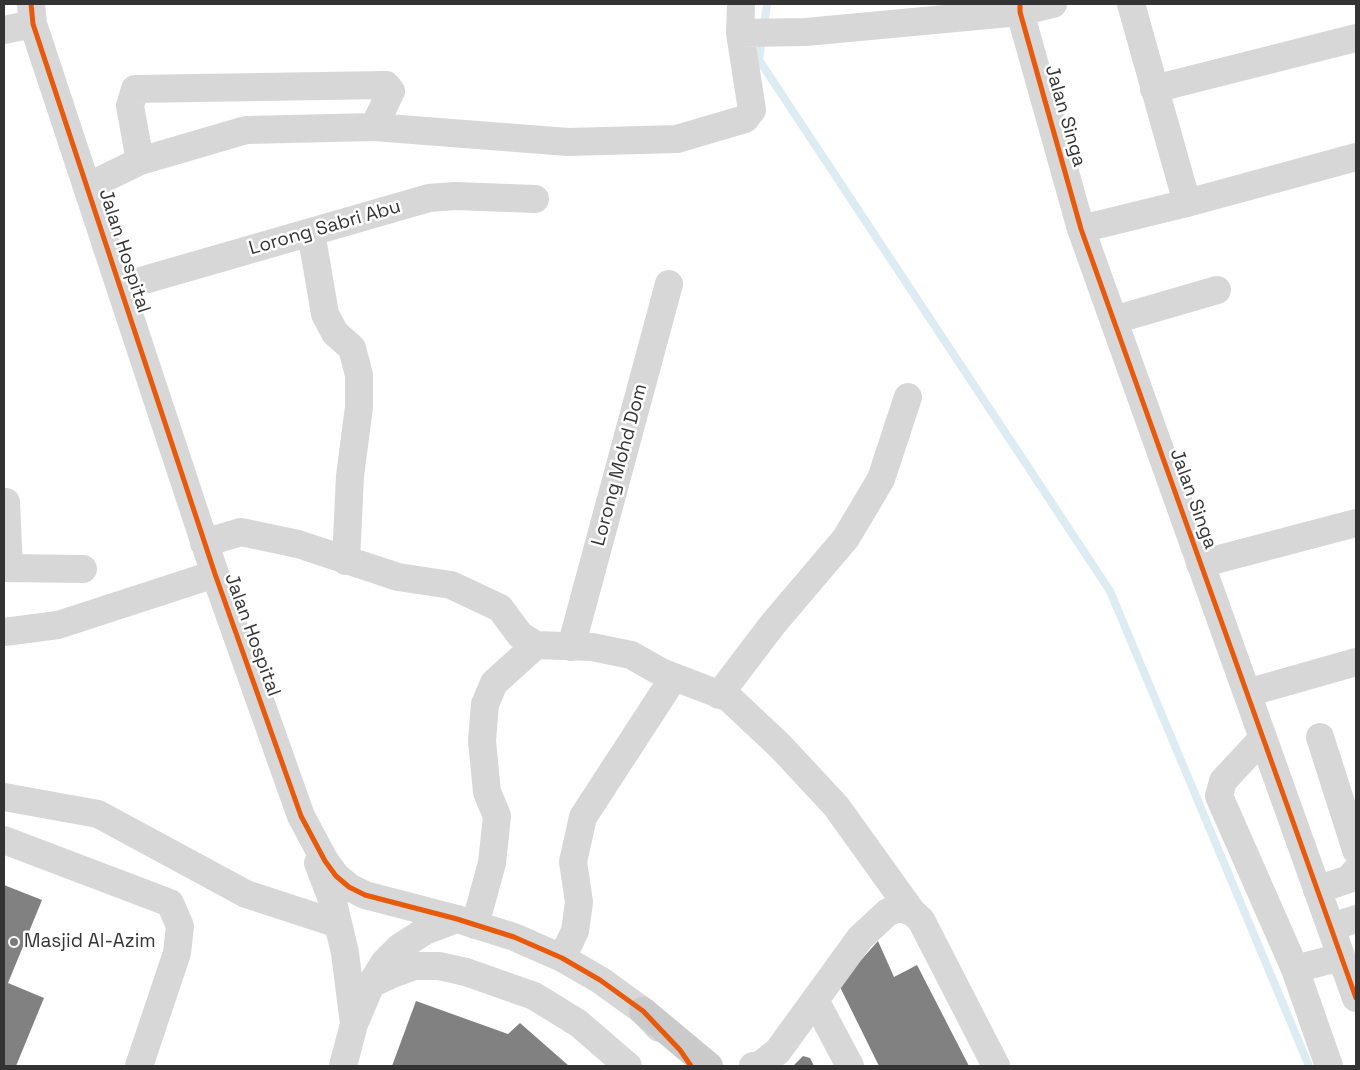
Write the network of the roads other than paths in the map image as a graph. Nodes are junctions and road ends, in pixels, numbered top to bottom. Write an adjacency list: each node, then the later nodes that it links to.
1 (741, 4): 7 (street)
2 (1053, 4): 4 (street)
3 (1131, 4): 9 (street)
4 (1020, 8): 7 (street); 16 (street, Jalan Singa)
5 (32, 14): 6 (street); 13 (street, Jalan Hospital)
6 (4, 30)
7 (745, 32): 10 (street)
8 (1356, 38): 9 (street)
9 (1154, 89): 15 (street)
10 (374, 127): 12 (street); 12 (street)
11 (1356, 157): 15 (street)
12 (140, 160): 13 (street)
13 (87, 187): 19 (street, Jalan Hospital)
14 (535, 199): 17 (street, Lorong Sabri Abu)
15 (1187, 203): 16 (street)
16 (1080, 228): 21 (street, Jalan Singa)
17 (311, 232): 19 (street, Lorong Sabri Abu); 26 (street)
18 (669, 284): 33 (street, Lorong Mohd Dom)
19 (120, 287): 25 (street, Jalan Hospital)
20 (1217, 290): 21 (street)
21 (1114, 320): 27 (street, Jalan Singa)
22 (908, 397): 37 (street)
23 (6, 502): 28 (street)
24 (1356, 523): 27 (street)
25 (204, 543): 26 (street); 30 (street, Jalan Hospital)
26 (346, 561): 32 (street)
27 (1200, 564): 36 (street, Jalan Singa)
28 (6, 568): 29 (street)
29 (83, 569)
30 (215, 574): 31 (street); 41 (street, Jalan Hospital)
31 (4, 632)
32 (536, 645): 33 (street); 48 (street)
33 (571, 647): 35 (street)
34 (1356, 662): 36 (street)
35 (674, 677): 37 (street); 52 (street)
36 (1247, 693): 39 (street, Jalan Singa)
37 (720, 695): 46 (street)
38 (1320, 737): 43 (street)
39 (1263, 738): 45 (street, Jalan Singa); 53 (street)
40 (4, 796): 49 (street)
41 (301, 816): 48 (street, Jalan Hospital); 49 (street)
42 (4, 840): 61 (street)
43 (1356, 850)
44 (1356, 872): 45 (street)
45 (1317, 890): 50 (street, Jalan Singa)
46 (912, 912): 56 (street); 66 (street)
47 (1356, 919): 50 (street)
48 (466, 922): 52 (street, Jalan Hospital); 54 (street)
49 (338, 924): 58 (street)
50 (1331, 927): 51 (street, Jalan Singa)
51 (1342, 957): 53 (street); 55 (street, Jalan Singa)
52 (562, 958): 57 (street, Jalan Hospital)
53 (1295, 968): 67 (street)
54 (371, 984): 58 (street); 63 (street)
55 (1356, 998)
56 (815, 1000): 59 (street); 65 (street)
57 (643, 1011): 60 (main road)
58 (354, 1024): 62 (street)
59 (774, 1059): 64 (street)
60 (708, 1065)
61 (139, 1066)
62 (343, 1066)
63 (628, 1066)
64 (753, 1066)
65 (850, 1066)
66 (996, 1066)
67 (1329, 1066)

